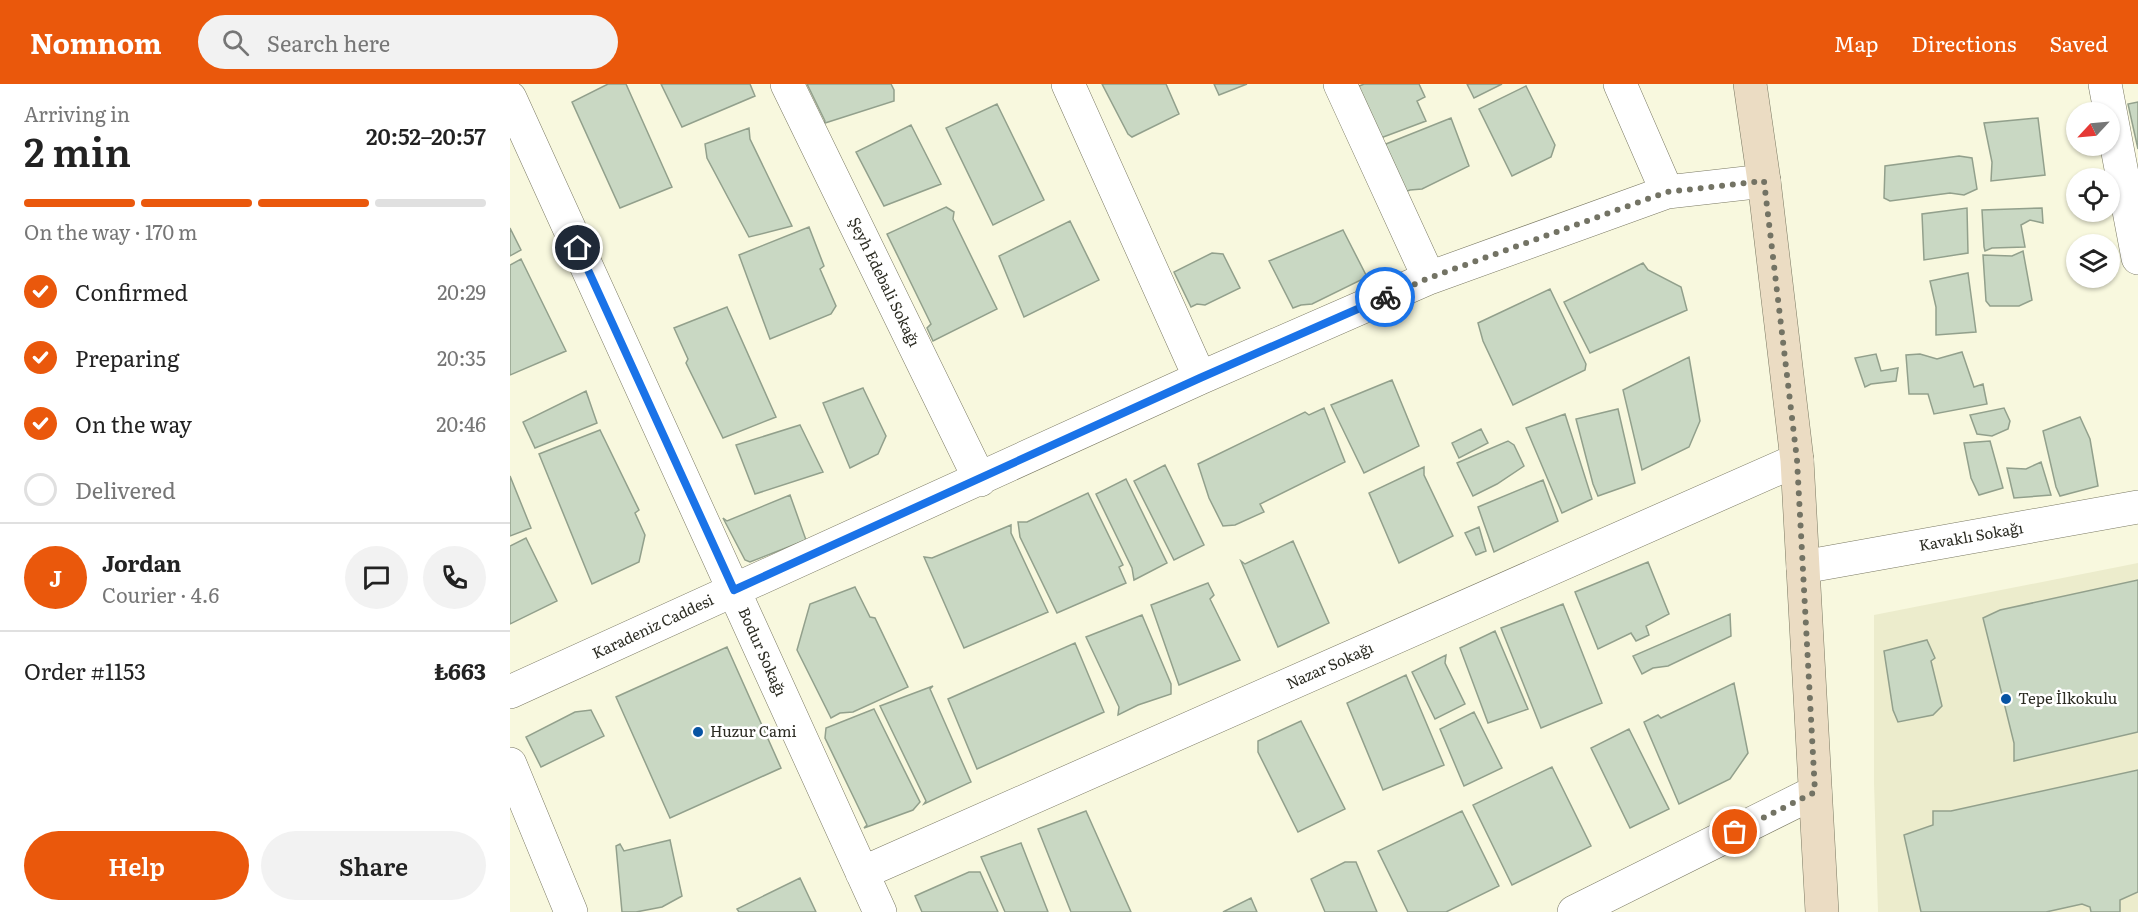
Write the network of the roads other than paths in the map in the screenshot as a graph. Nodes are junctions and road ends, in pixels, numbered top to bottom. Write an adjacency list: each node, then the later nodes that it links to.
1 (787, 84): 14 (street, Şeyh Edebali Sokağı)
2 (1068, 84): 12 (street)
3 (1340, 84): 11 (street)
4 (1620, 84): 9 (street)
5 (1750, 84): 8 (main road)
6 (2106, 84): 10 (street)
7 (510, 98): 17 (street, Bodur Sokağı)
8 (1764, 181): 9 (street, Karadeniz Caddesi); 13 (main road)
9 (1667, 192): 11 (street, Karadeniz Caddesi)
10 (2138, 258)
11 (1429, 278): 12 (street, Karadeniz Caddesi)
12 (1200, 378): 14 (street, Karadeniz Caddesi)
13 (1797, 460): 16 (main road); 21 (street, Nazar Sokağı)
14 (980, 480): 17 (street, Karadeniz Caddesi)
15 (2138, 507): 16 (street, Kavaklı Sokağı)
16 (1803, 567): 20 (main road)
17 (734, 590): 18 (street, Karadeniz Caddesi); 21 (street, Bodur Sokağı)
18 (510, 692)
19 (510, 764): 22 (street)
20 (1815, 792): 24 (street); 25 (main road)
21 (862, 873): 23 (street, Bodur Sokağı)
22 (571, 912)
23 (880, 912)
24 (1574, 912)
25 (1822, 912)

